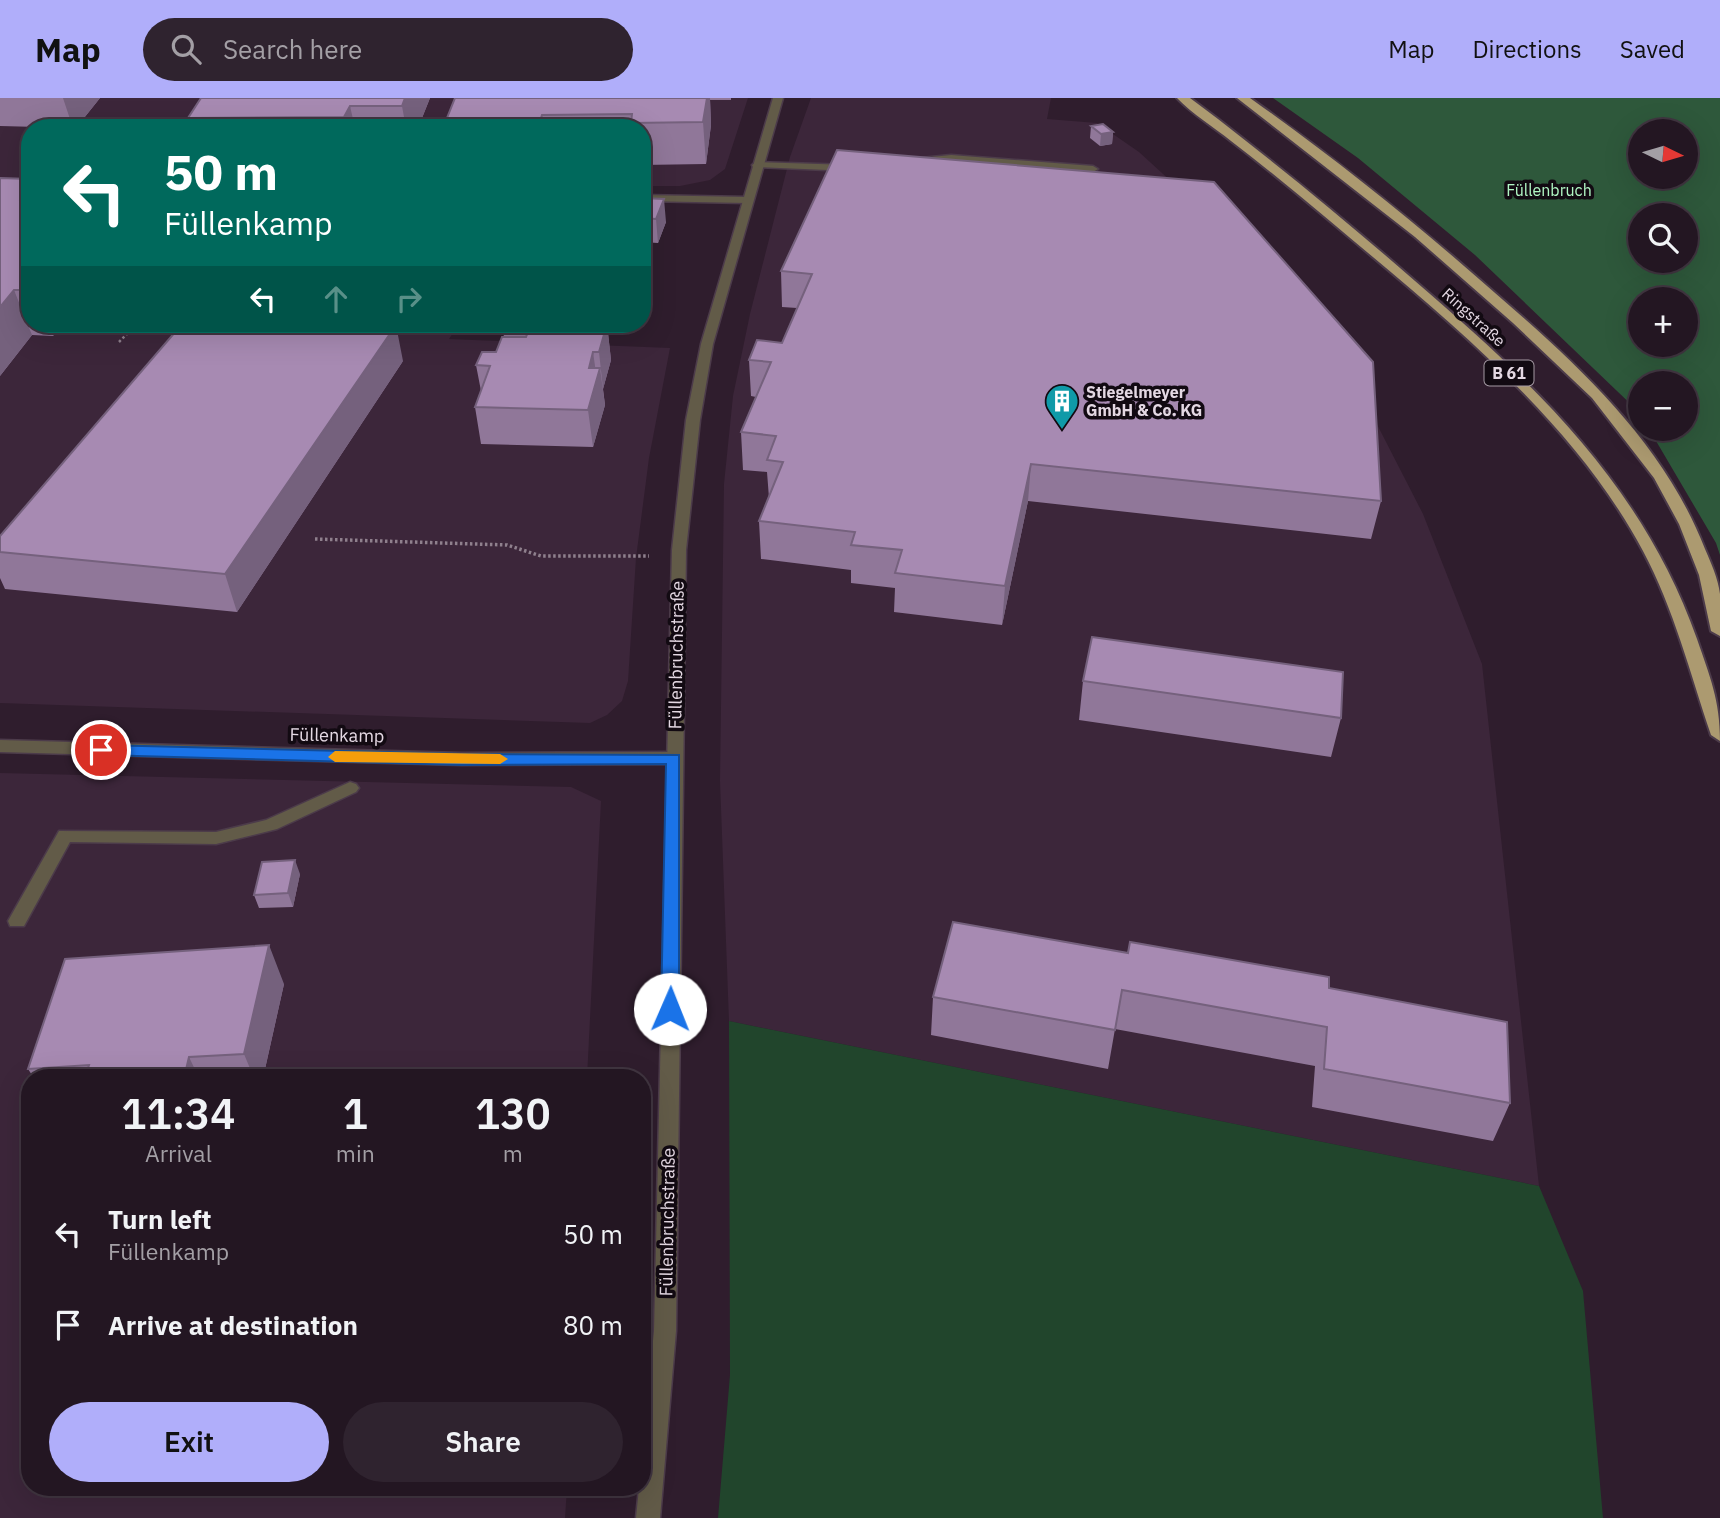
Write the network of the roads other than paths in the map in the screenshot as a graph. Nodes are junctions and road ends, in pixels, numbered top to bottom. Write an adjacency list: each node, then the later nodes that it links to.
1 (778, 98): 5 (street, Füllenbruchstraße)
2 (1184, 98): 11 (highway, Ringstraße / B 61)
3 (1243, 98): 10 (highway, Ringstraße / B 61)
4 (913, 162): 7 (street)
5 (757, 165): 6 (street); 9 (street, Füllenbruchstraße)
6 (862, 167)
7 (1093, 169)
8 (651, 198): 9 (street)
9 (747, 200): 13 (street, Füllenbruchstraße)
10 (1720, 631)
11 (1720, 735)
12 (0, 746): 13 (street, Füllenkamp)
13 (673, 758): 16 (street, Füllenbruchstraße)
14 (349, 788): 15 (street)
15 (17, 921)
16 (651, 1485)
17 (650, 1496): 18 (street, Füllenbruchstraße)
18 (648, 1518)

